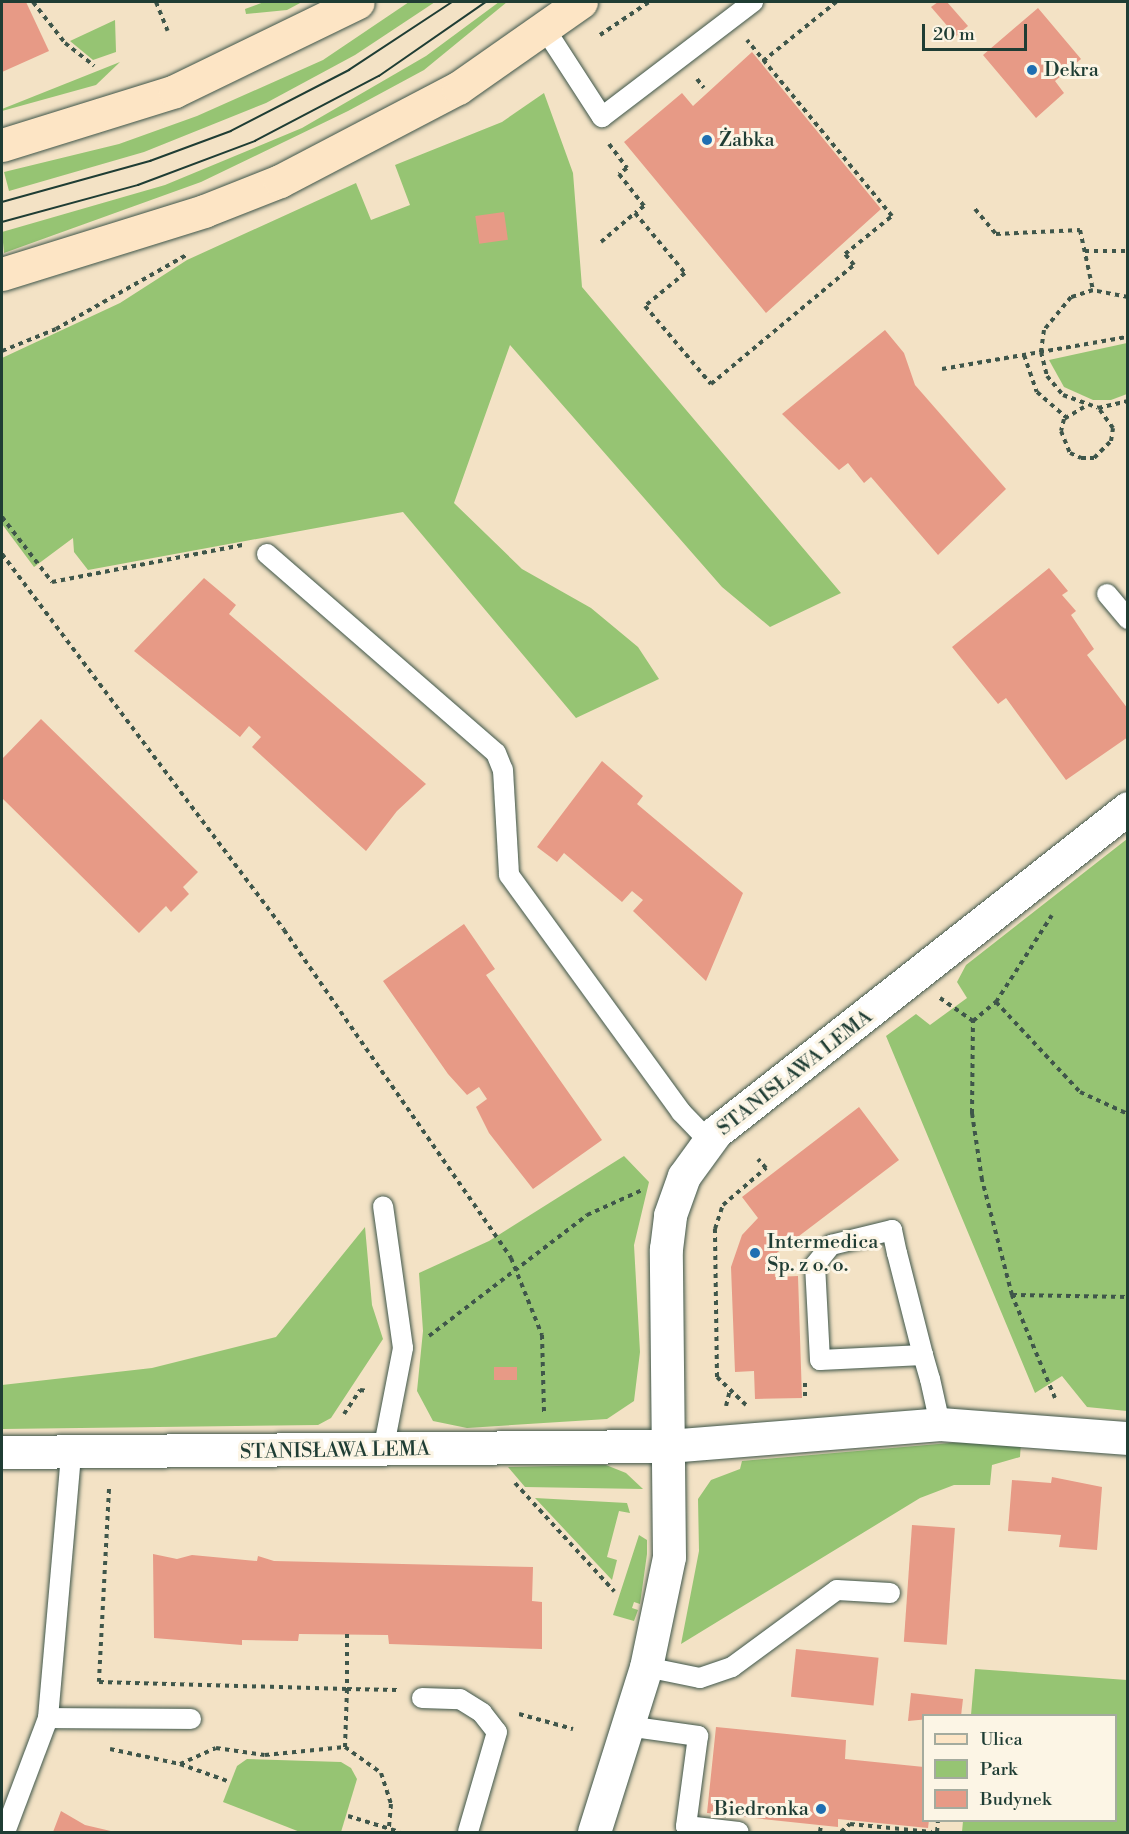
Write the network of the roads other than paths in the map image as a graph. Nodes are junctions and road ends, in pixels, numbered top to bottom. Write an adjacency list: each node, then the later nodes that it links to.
1 (358, 2): 5 (main road)
2 (581, 2): 4 (main road)
3 (753, 2): 4 (lane)
4 (545, 29): 6 (main road)
5 (2, 145)
6 (2, 274)
7 (267, 554): 11 (lane)
8 (1107, 594): 9 (lane)
9 (1128, 619)
10 (1128, 808): 11 (street, STANISŁAWA LEMA)
11 (708, 1140): 16 (street, STANISŁAWA LEMA)
12 (383, 1206): 17 (lane)
13 (923, 1355): 13 (lane); 14 (lane)
14 (940, 1424): 15 (street, STANISŁAWA LEMA); 16 (street, STANISŁAWA LEMA)
15 (1128, 1438)
16 (668, 1446): 17 (street, STANISŁAWA LEMA); 21 (street)
17 (383, 1451): 19 (street, STANISŁAWA LEMA)
18 (2, 1452): 19 (street, STANISŁAWA LEMA)
19 (71, 1453): 23 (lane)
20 (890, 1593): 21 (lane)
21 (646, 1667): 25 (street)
22 (422, 1698): 27 (lane)
23 (48, 1718): 24 (lane); 26 (lane)
24 (191, 1719)
25 (627, 1726): 28 (street); 29 (lane)
26 (5, 1833)
27 (468, 1833)
28 (594, 1833)
29 (740, 1833)

